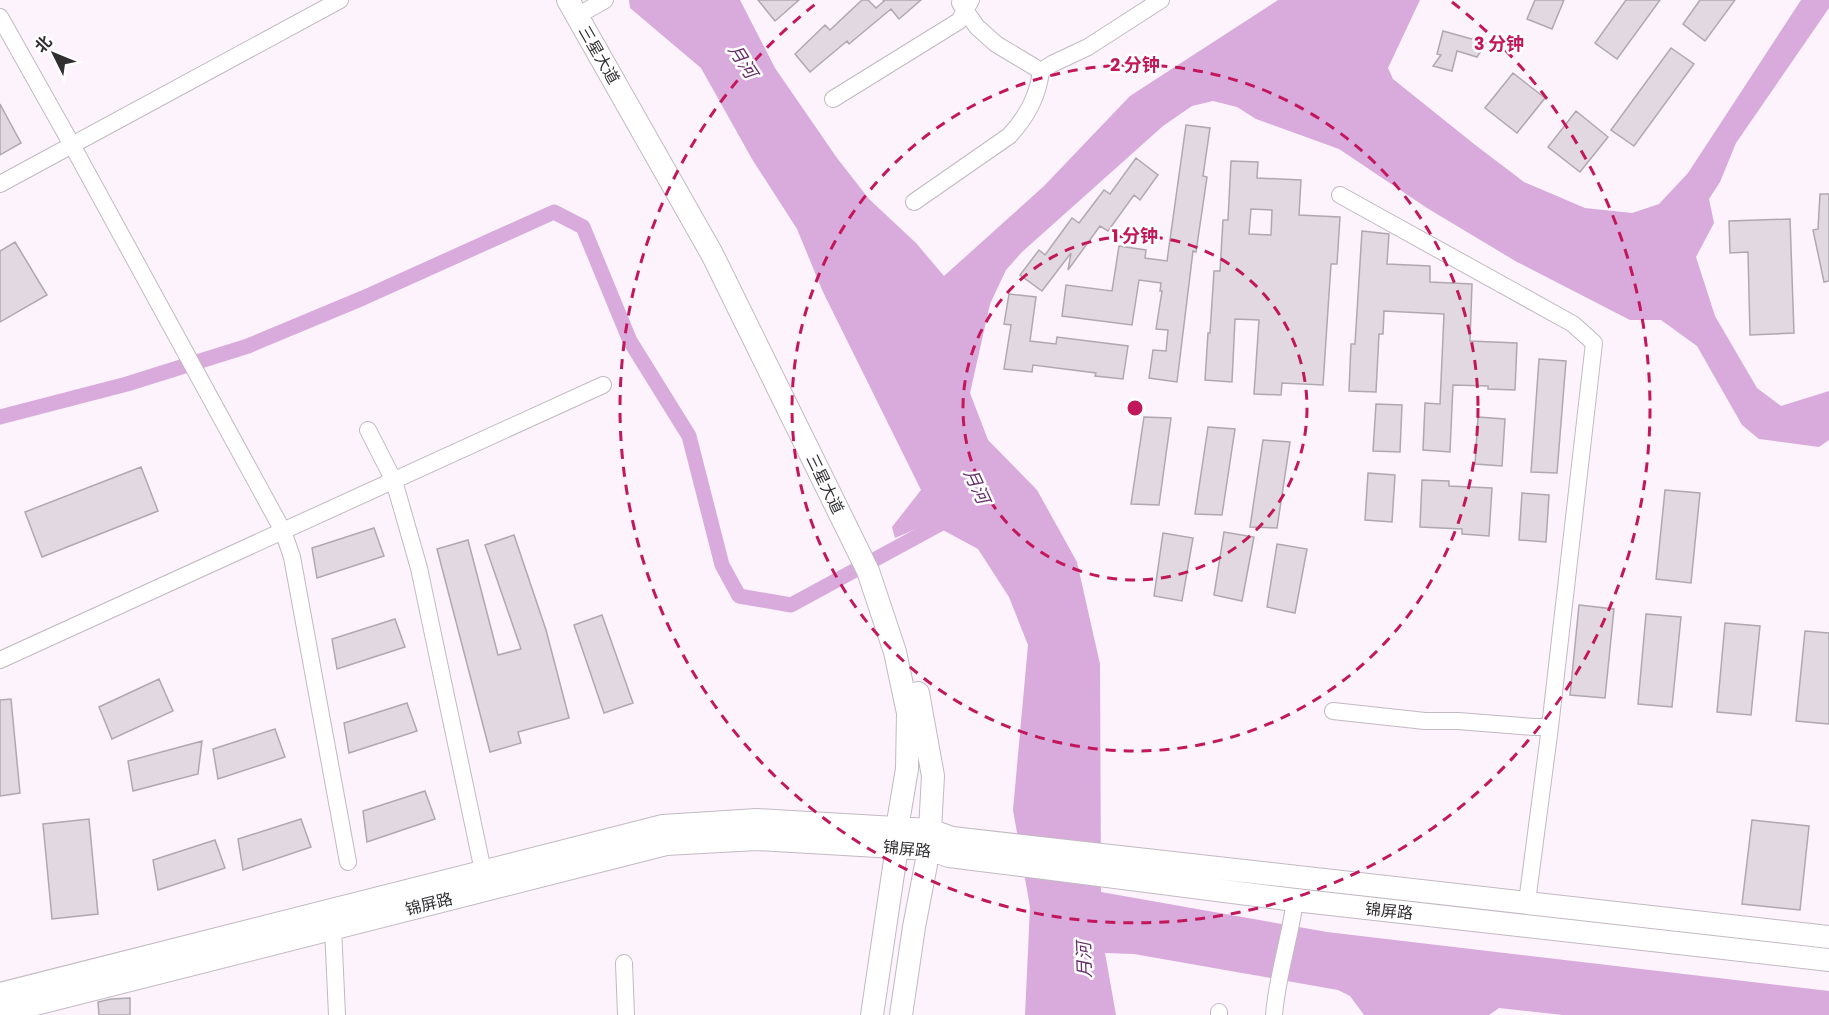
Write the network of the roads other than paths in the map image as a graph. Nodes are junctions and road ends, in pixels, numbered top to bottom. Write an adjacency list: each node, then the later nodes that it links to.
1 (340, 0): 8 (street)
2 (1161, 0): 6 (street)
3 (965, 4): 6 (street); 7 (street)
4 (584, 5): 16 (street, 三星大道)
5 (0, 17): 8 (street)
6 (1041, 71): 11 (street)
7 (833, 99)
8 (72, 145): 9 (street); 15 (street)
9 (0, 184)
10 (1340, 195): 19 (street)
11 (914, 202)
12 (603, 385): 14 (street)
13 (368, 430): 14 (street)
14 (394, 481): 15 (street); 24 (street)
15 (283, 531): 17 (street); 22 (street)
16 (872, 564): 20 (street, 三星大道); 21 (street, 三星大道)
17 (0, 660)
18 (1333, 711): 19 (street)
19 (1550, 727): 26 (street)
20 (897, 838): 21 (street, 锦屏路); 24 (street, 锦屏路); 27 (street, 锦屏路); 35 (street, 三星大道)
21 (929, 840): 23 (street, 锦屏路); 36 (street, 三星大道)
22 (348, 862)
23 (1120, 868): 25 (street, 锦屏路); 26 (street, 锦屏路)
24 (483, 871): 31 (street, 锦屏路)
25 (1295, 900): 29 (street, 锦屏路); 37 (street)
26 (1527, 902): 28 (street, 锦屏路)
27 (333, 928): 32 (street, 锦屏路); 33 (street)
28 (1829, 937)
29 (1829, 960)
30 (624, 963): 34 (street)
31 (0, 994)
32 (0, 1013)
33 (337, 1015)
34 (626, 1015)
35 (872, 1015)
36 (901, 1015)
37 (1274, 1015)

